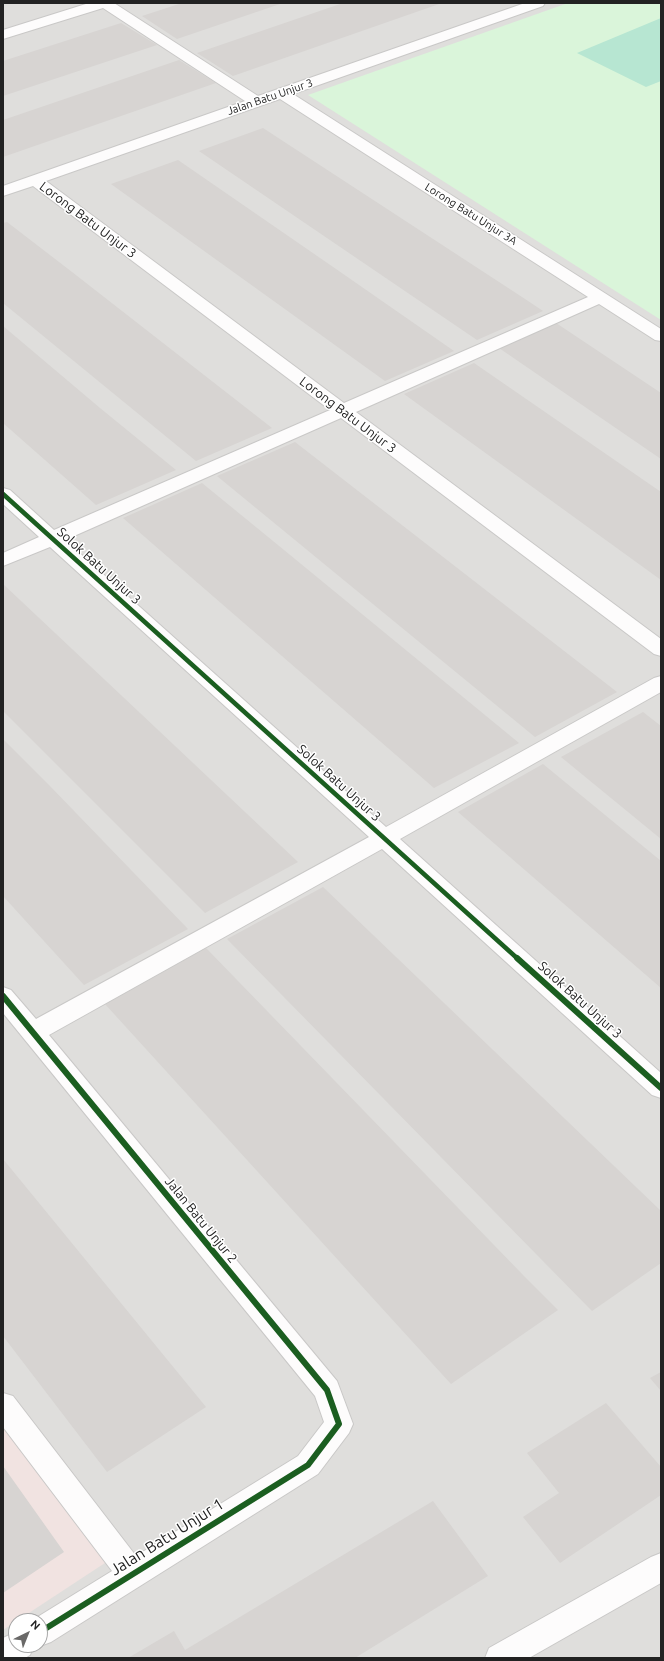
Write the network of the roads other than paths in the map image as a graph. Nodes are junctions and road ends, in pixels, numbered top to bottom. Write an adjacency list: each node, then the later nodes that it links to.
1 (104, 3): 3 (street); 5 (street)
2 (538, 3): 4 (street, Jalan Batu Unjur 3)
3 (3, 35)
4 (281, 93): 5 (street, Jalan Batu Unjur 3); 8 (street, Lorong Batu Unjur 3A)
5 (257, 102): 6 (street, Jalan Batu Unjur 3)
6 (34, 180): 7 (street, Jalan Batu Unjur 3); 10 (street, Lorong Batu Unjur 3)
7 (3, 191)
8 (601, 297): 9 (street, Lorong Batu Unjur 3A); 10 (street)
9 (661, 336)
10 (343, 411): 12 (street); 14 (street, Lorong Batu Unjur 3)
11 (3, 494): 12 (street, Solok Batu Unjur 3)
12 (52, 538): 13 (street); 16 (street, Solok Batu Unjur 3)
13 (3, 560)
14 (661, 649)
15 (661, 683): 16 (street)
16 (384, 838): 18 (street); 19 (street, Solok Batu Unjur 3)
17 (3, 996): 18 (street, Jalan Batu Unjur 2)
18 (33, 1032): 21 (street, Jalan Batu Unjur 2)
19 (661, 1088)
20 (3, 1405): 23 (street)
21 (308, 1464): 23 (street, Jalan Batu Unjur 1)
22 (661, 1567): 25 (street)
23 (132, 1574): 24 (street, Jalan Batu Unjur 1)
24 (48, 1627)
25 (500, 1658)

